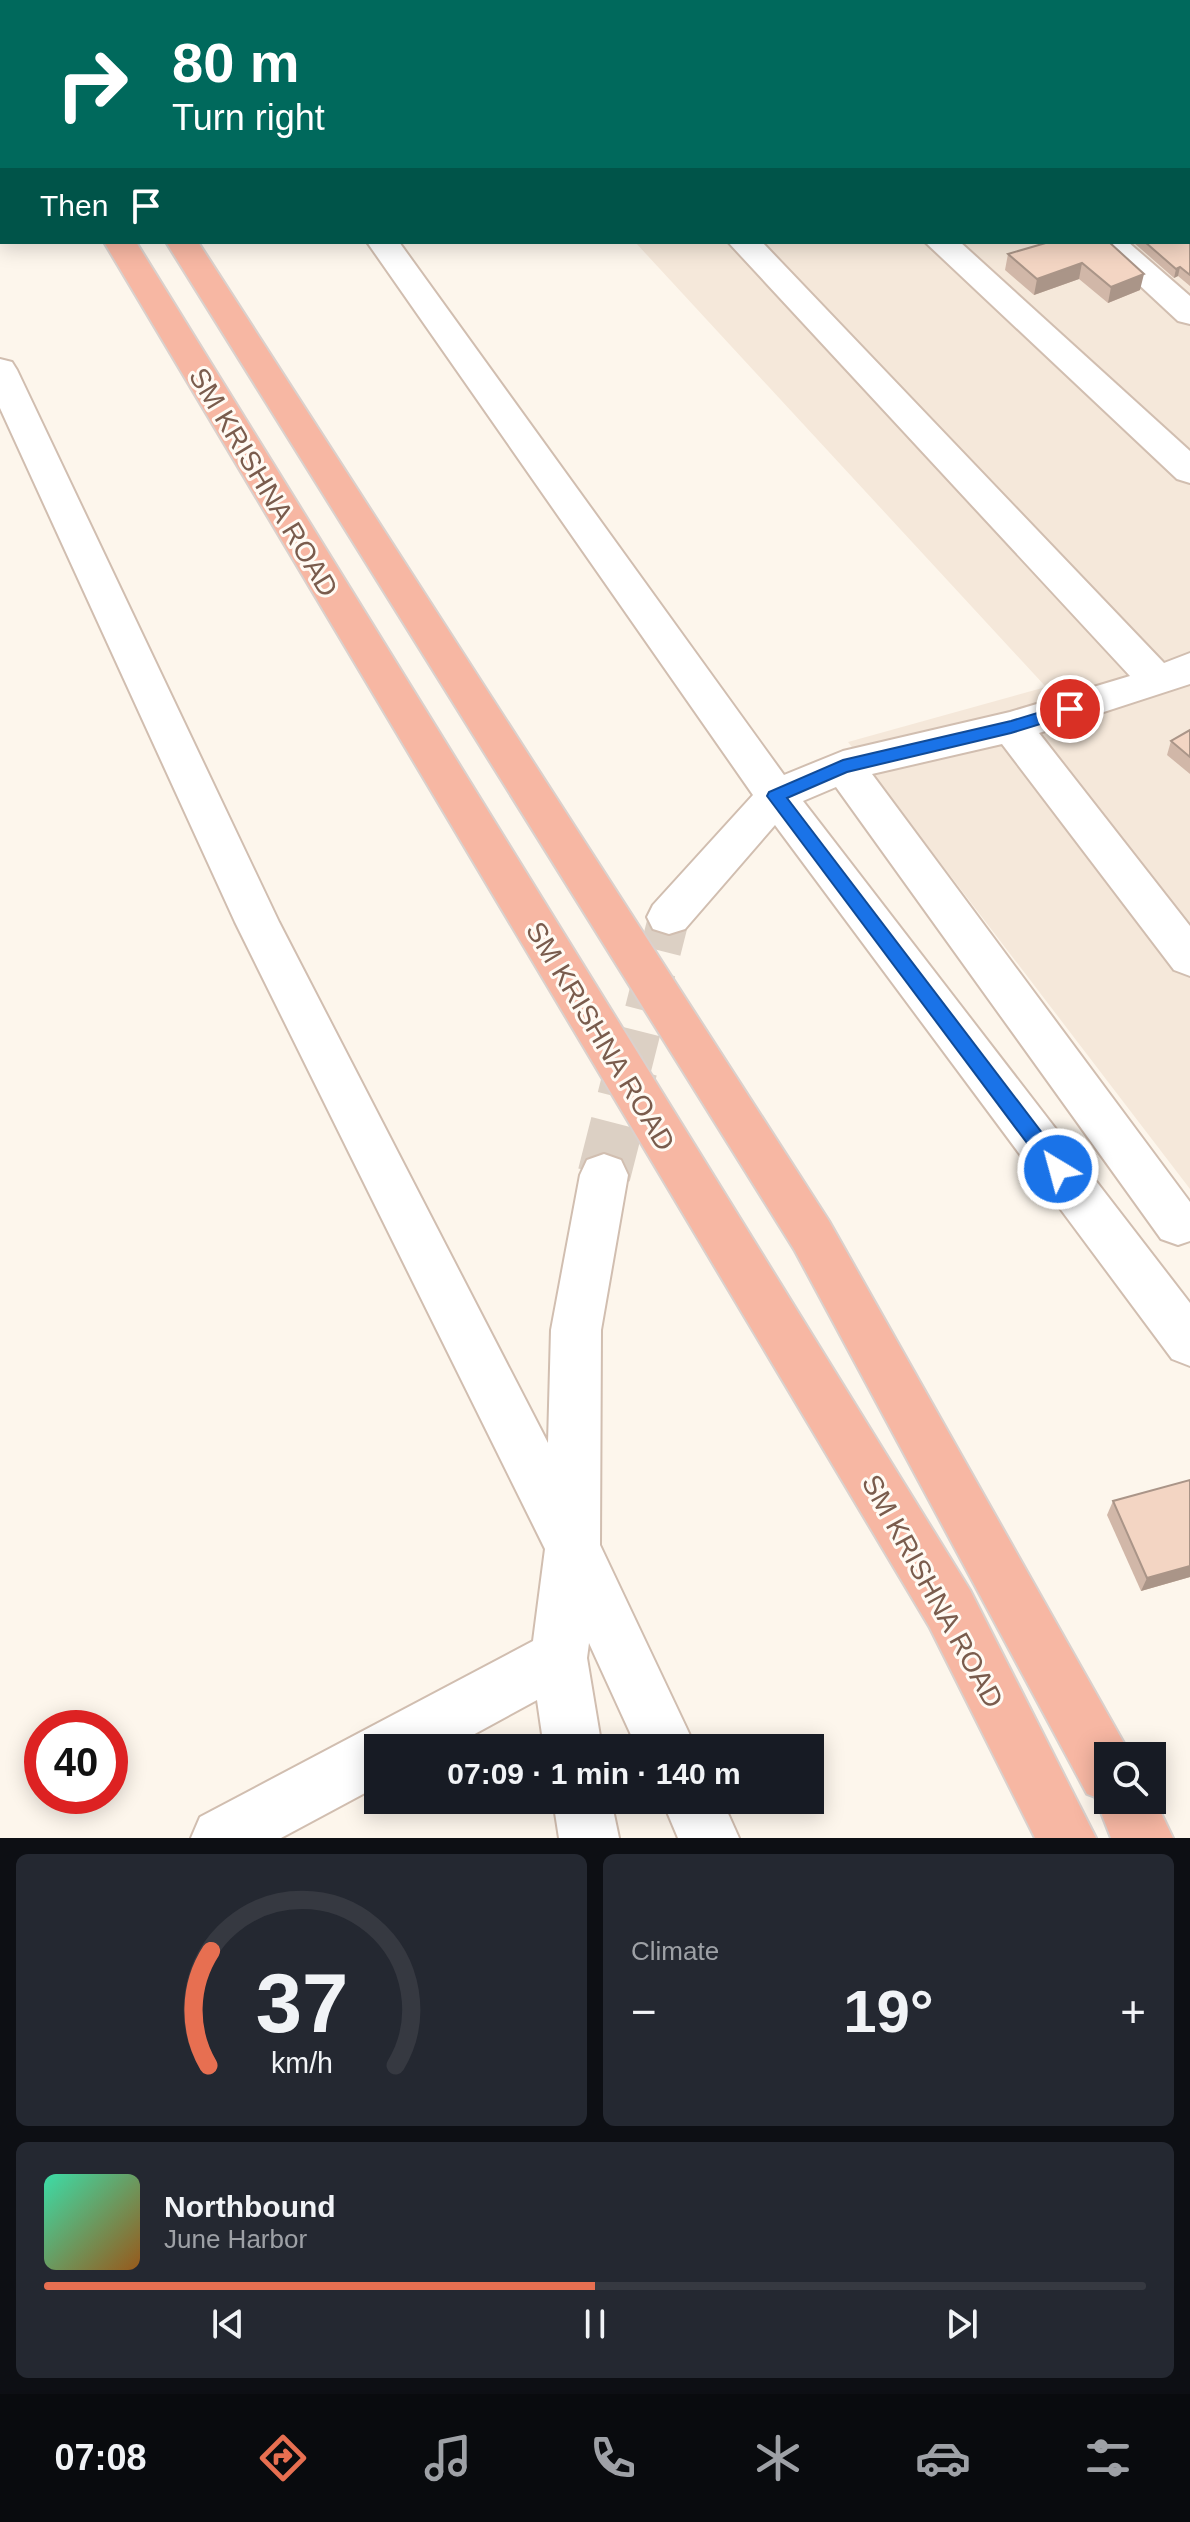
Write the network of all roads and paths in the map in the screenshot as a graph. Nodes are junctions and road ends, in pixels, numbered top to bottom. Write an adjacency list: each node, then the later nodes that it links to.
1 (121, 244): 32 (highway, SM KRISHNA ROAD)
2 (183, 244): 24 (highway, SM KRISHNA ROAD)
3 (384, 244): 13 (street)
4 (746, 244): 10 (street)
5 (943, 244): 9 (street)
6 (1111, 244): 7 (street)
7 (1190, 314)
8 (0, 370): 19 (street)
9 (1190, 471)
10 (1175, 674): 11 (street)
11 (1011, 727): 12 (street); 15 (street)
12 (843, 766): 13 (street); 17 (street)
13 (776, 796): 14 (street); 18 (street)
14 (669, 917)
15 (1190, 958)
16 (604, 1175): 19 (street)
17 (1178, 1224)
18 (1190, 1343)
19 (573, 1547): 20 (street); 23 (street)
20 (559, 1658): 21 (street); 22 (street)
21 (416, 1734)
22 (571, 1734)
23 (660, 1734)
24 (1094, 1748)
25 (364, 1761): 29 (street)
26 (585, 1814): 30 (street)
27 (698, 1814): 31 (street)
28 (1130, 1814): 33 (highway)
29 (221, 1838)
30 (589, 1838)
31 (709, 1838)
32 (1066, 1838)
33 (1143, 1838)

